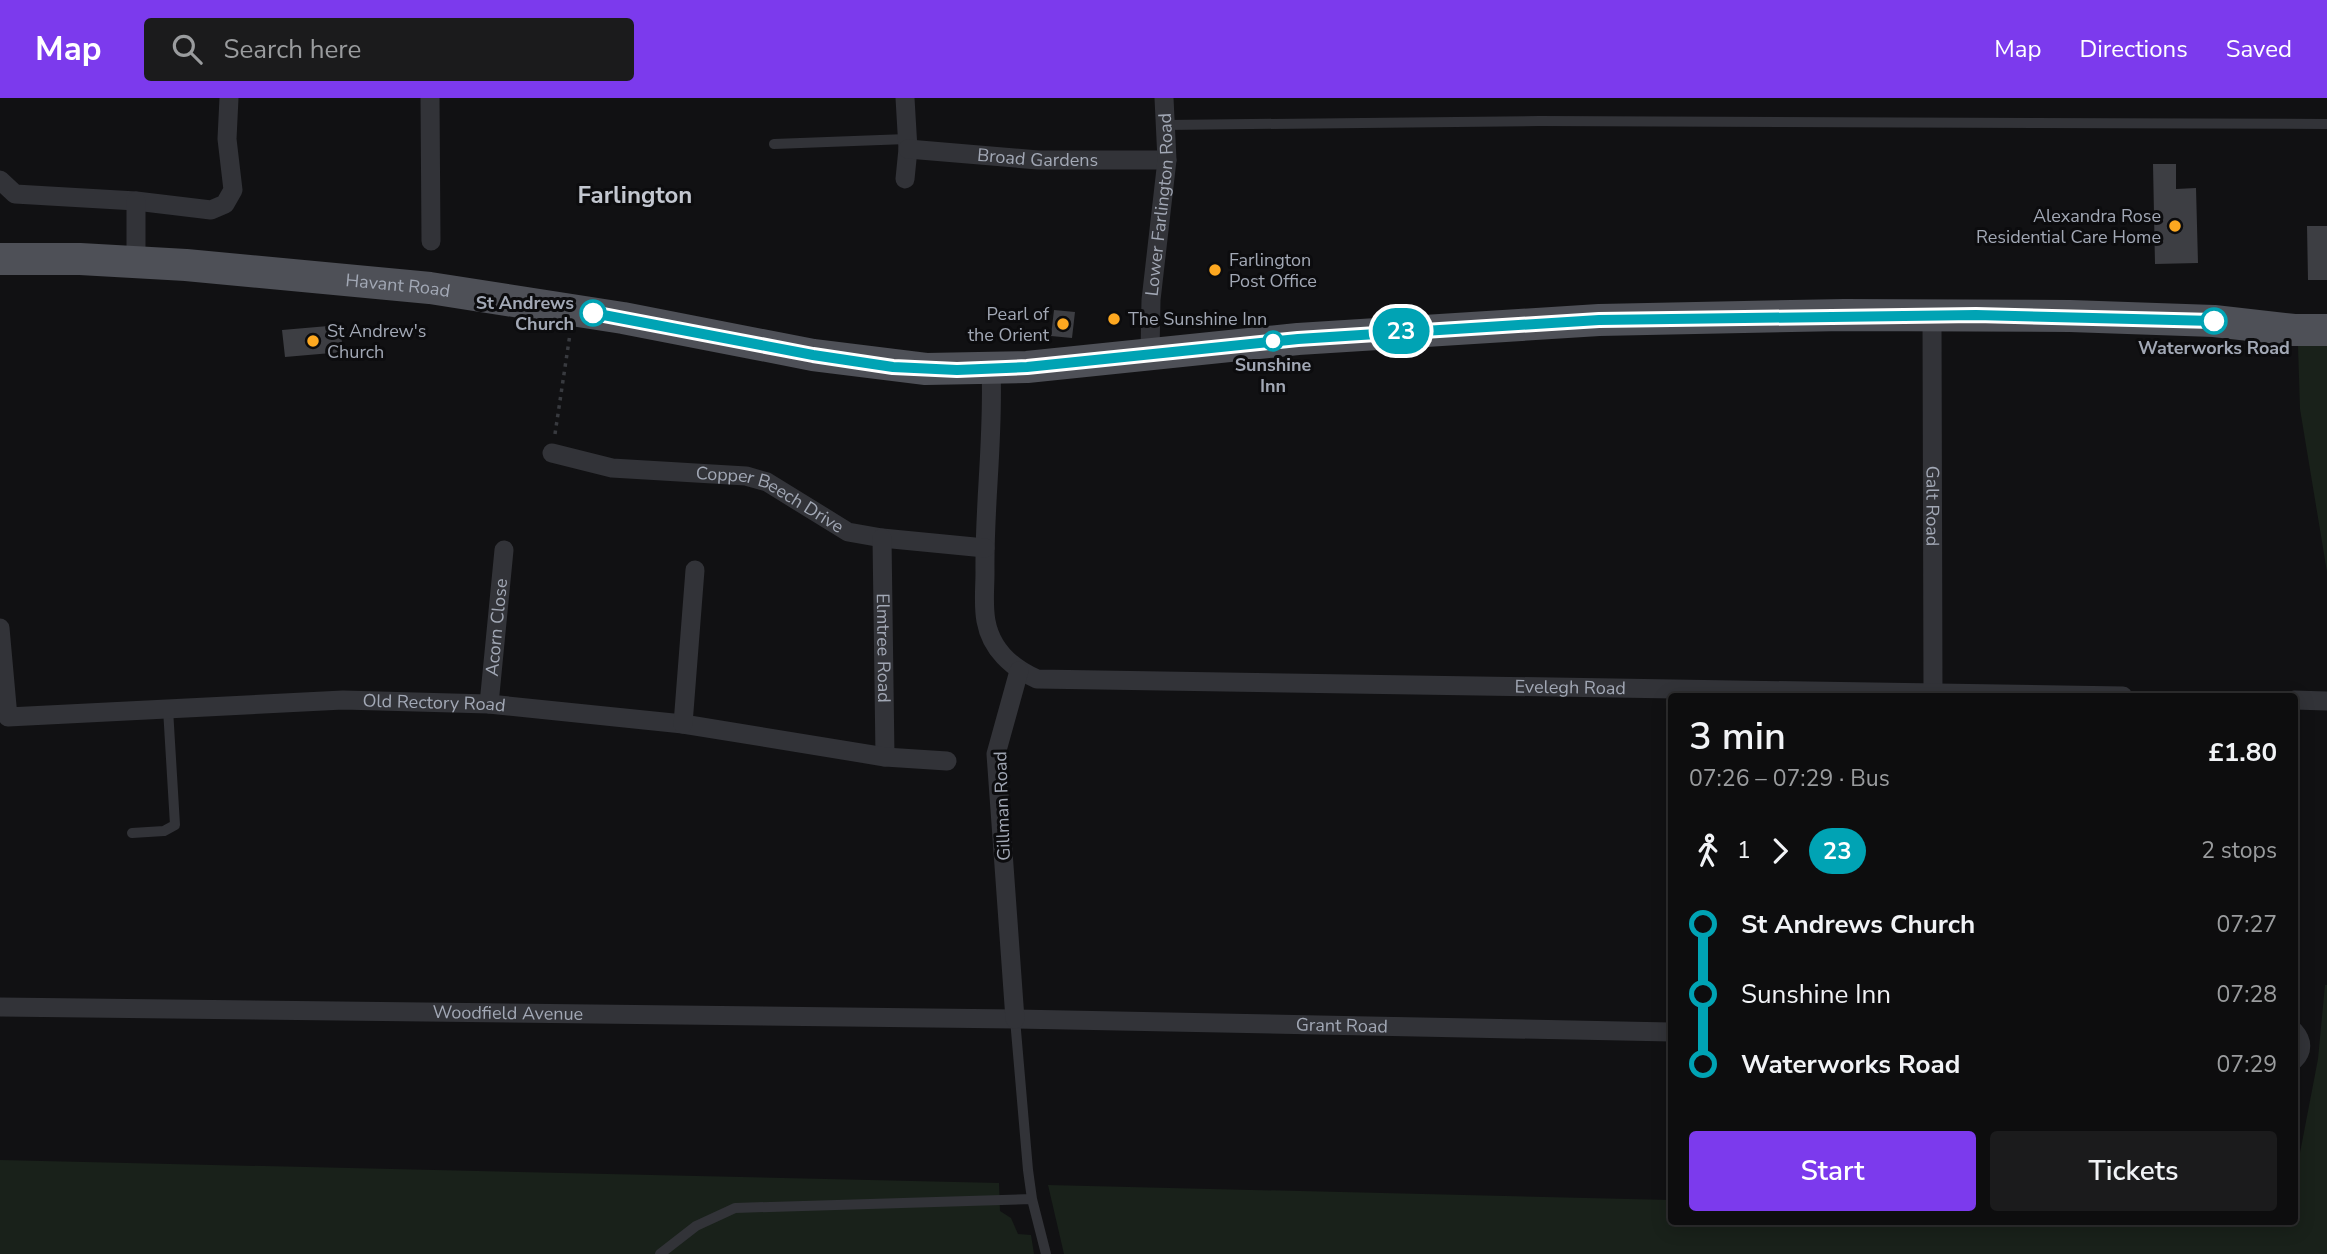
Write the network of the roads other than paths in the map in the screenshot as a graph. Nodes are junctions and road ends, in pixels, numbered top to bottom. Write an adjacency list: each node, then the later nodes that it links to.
1 (229, 98): 12 (street)
2 (430, 98): 13 (street)
3 (905, 98): 8 (street)
4 (1164, 98): 5 (street, Lower Farlington Road)
5 (1166, 124): 6 (lane); 9 (street, Lower Farlington Road)
6 (2327, 124)
7 (774, 144): 8 (lane)
8 (907, 144): 9 (street, Broad Gardens); 10 (street)
9 (1167, 160): 20 (street, Lower Farlington Road)
10 (905, 179)
11 (0, 180): 12 (street)
12 (136, 201): 15 (street)
13 (431, 241)
14 (0, 260): 15 (main road, Havant Road)
15 (136, 262): 21 (main road, Havant Road)
16 (2327, 310): 18 (main road, Havant Road)
17 (1932, 317): 18 (main road, Havant Road); 20 (main road, Havant Road); 30 (street, Galt Road)
18 (2214, 321): 19 (main road, Havant Road)
19 (2327, 330)
20 (1150, 353): 21 (main road, Havant Road)
21 (990, 369): 24 (street)
22 (552, 453): 23 (street, Copper Beech Drive)
23 (882, 538): 24 (street, Copper Beech Drive); 36 (street, Elmtree Road)
24 (985, 548): 28 (street)
25 (504, 550): 33 (street, Acorn Close)
26 (695, 570): 35 (street)
27 (0, 628): 34 (street, Old Rectory Road)
28 (1019, 671): 29 (street, Evelegh Road); 40 (street, Gillman Road)
29 (1874, 693)
30 (1933, 693)
31 (2298, 700): 32 (street)
32 (2327, 701)
33 (489, 704): 34 (street, Old Rectory Road); 35 (street, Old Rectory Road)
34 (169, 709): 38 (lane)
35 (683, 724): 36 (street, Old Rectory Road)
36 (885, 757): 37 (street, Old Rectory Road)
37 (947, 761)
38 (132, 833)
39 (0, 1007): 40 (street, Woodfield Avenue)
40 (1015, 1019): 41 (street, Grant Road); 44 (lane, Gillman Road)
41 (1668, 1032)
42 (2298, 1038): 43 (street)
43 (2298, 1054)
44 (1032, 1199): 45 (lane); 46 (lane, Gillman Road)
45 (660, 1254)
46 (1046, 1254)

